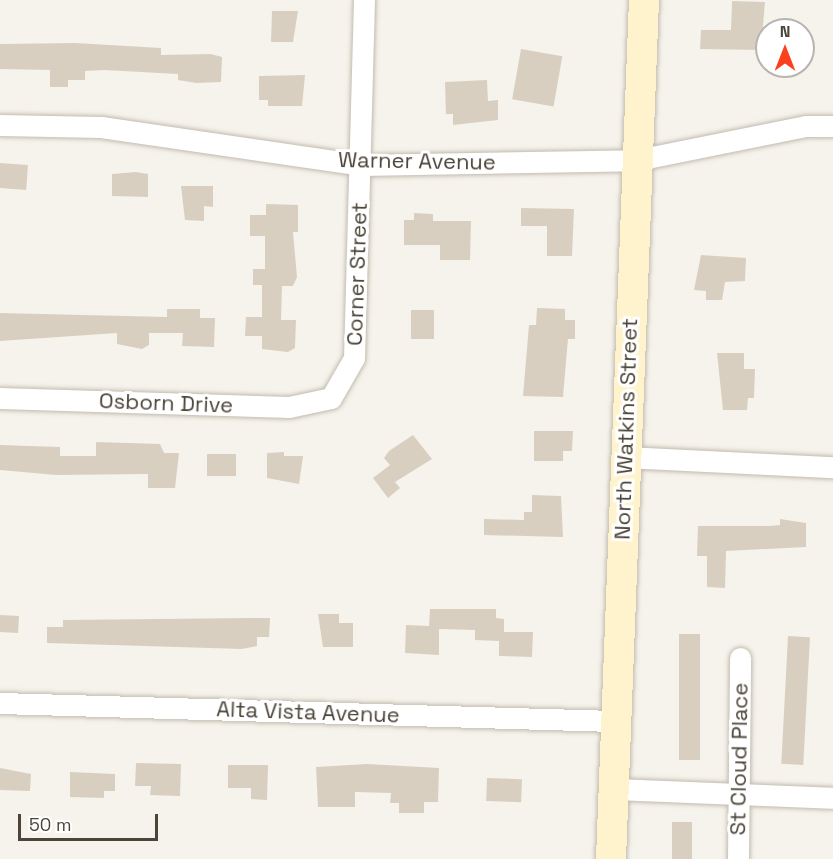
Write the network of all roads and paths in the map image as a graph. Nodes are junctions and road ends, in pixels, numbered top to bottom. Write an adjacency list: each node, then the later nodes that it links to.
1 (364, 0): 6 (street, Corner Street)
2 (644, 0): 5 (main road, North Watkins Street)
3 (0, 125): 6 (street, Warner Avenue)
4 (833, 126): 5 (street, Warner Avenue)
5 (637, 160): 6 (street, Warner Avenue); 9 (main road, North Watkins Street)
6 (361, 165): 8 (street, Corner Street)
7 (0, 398): 8 (street, Osborn Drive)
8 (331, 398)
9 (625, 457): 10 (street); 13 (main road, North Watkins Street)
10 (833, 467)
11 (740, 658): 15 (street, St Cloud Place)
12 (0, 703): 13 (street, Alta Vista Avenue)
13 (615, 721): 14 (main road, North Watkins Street)
14 (613, 789): 15 (street); 17 (main road, North Watkins Street)
15 (738, 794): 16 (street); 18 (street, St Cloud Place)
16 (833, 798)
17 (611, 859)
18 (738, 859)

